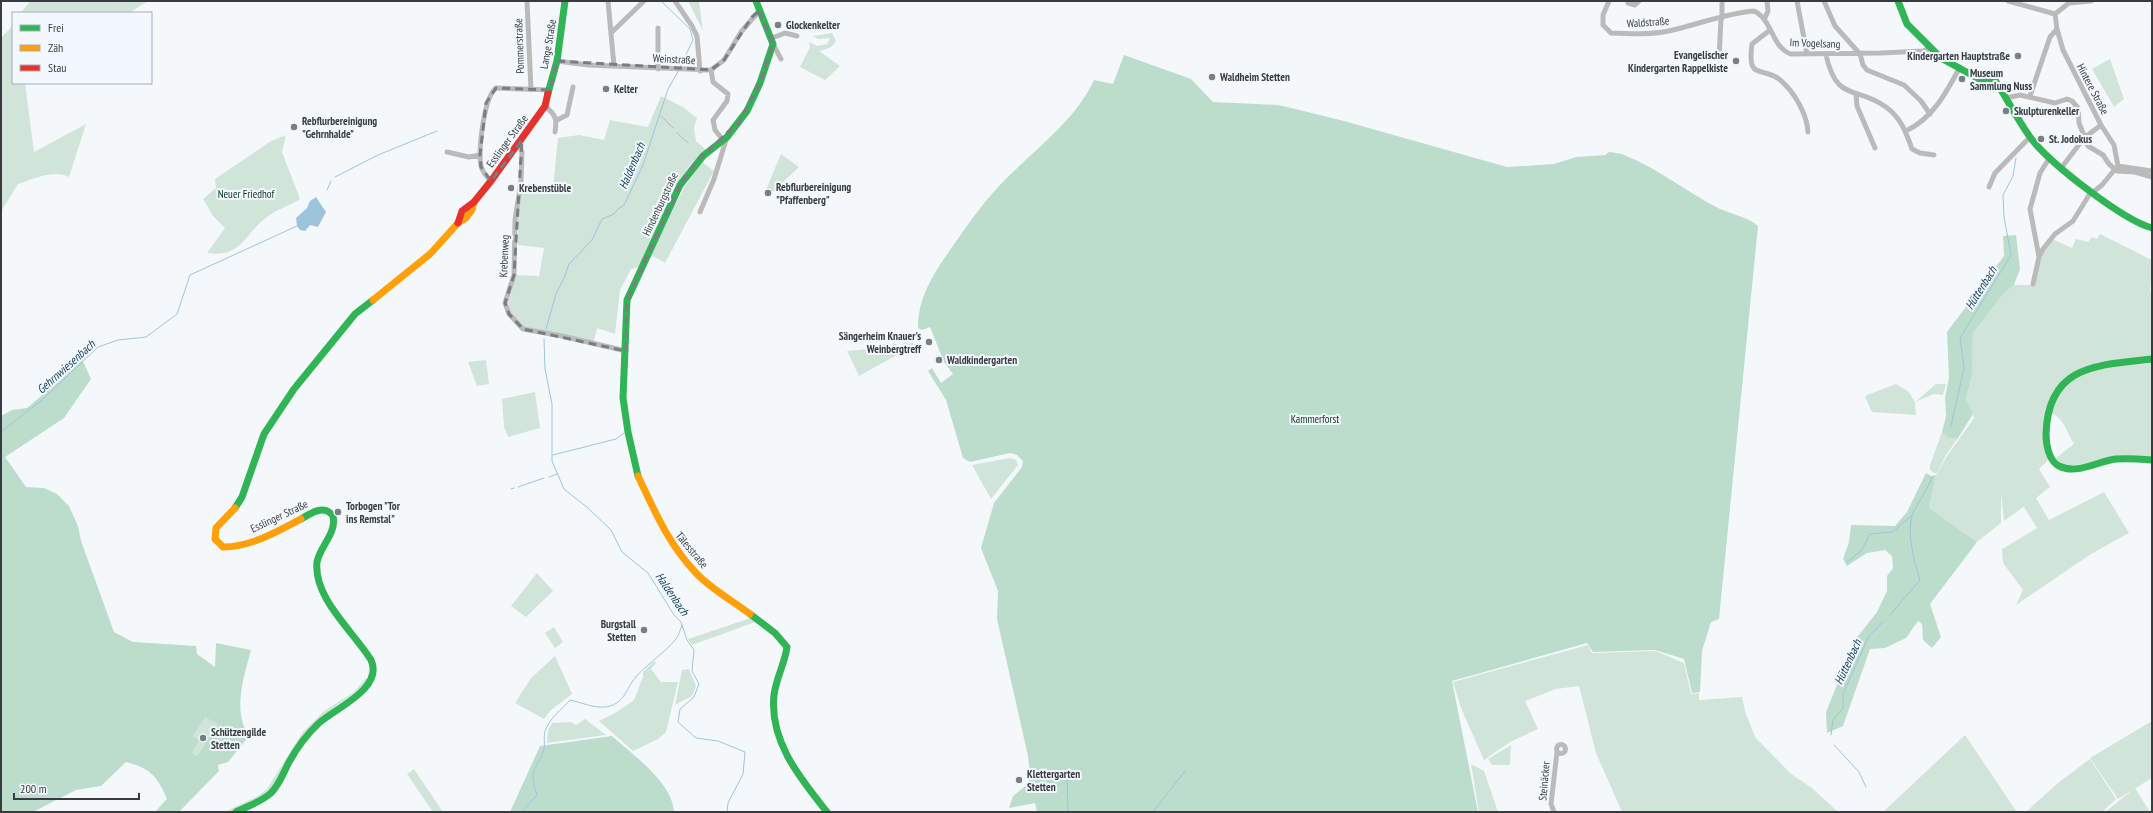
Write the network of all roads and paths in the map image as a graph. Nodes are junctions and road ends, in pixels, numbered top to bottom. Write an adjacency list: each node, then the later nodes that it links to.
1 (527, 1): 40 (street, Pommerstraße)
2 (565, 1): 33 (main road, Lange Straße)
3 (608, 1): 24 (street)
4 (644, 1): 24 (street)
5 (675, 1): 38 (street)
6 (756, 1): 17 (main road)
7 (1609, 1): 19 (street, Waldstraße)
8 (1639, 1): 16 (street)
9 (1722, 1): 19 (street)
10 (1767, 1): 20 (street)
11 (1797, 1): 28 (street)
12 (1824, 1): 29 (street)
13 (1898, 1): 27 (main road)
14 (2008, 1): 18 (street)
15 (2091, 1): 18 (street)
16 (1628, 3)
17 (760, 10): 26 (main road); 37 (street)
18 (2056, 16): 22 (street, Hintere Straße)
19 (1721, 18): 20 (street); 32 (street)
20 (1765, 18): 23 (street, Im Vogelsang)
21 (658, 28): 36 (street)
22 (2057, 29): 43 (street); 48 (street, Hintere Straße)
23 (1770, 30): 28 (street, Im Vogelsang); 51 (street)
24 (611, 33): 34 (street)
25 (796, 36): 26 (street)
26 (773, 41): 31 (street); 53 (main road, Hindenburgstraße)
27 (1930, 48): 29 (street, Im Vogelsang); 35 (main road)
28 (1807, 54): 30 (street, Im Vogelsang)
29 (1860, 54): 30 (street, Im Vogelsang); 46 (street)
30 (1826, 55): 42 (street)
31 (781, 59)
32 (1719, 59)
33 (557, 61): 34 (street, Weinstraße); 41 (main road, Lange Straße)
34 (614, 66): 36 (street, Weinstraße)
35 (1960, 67): 44 (main road); 46 (street)
36 (658, 69): 38 (street, Weinstraße)
37 (711, 70): 38 (street, Weinstraße); 53 (street)
38 (700, 71)
39 (573, 87): 47 (street)
40 (531, 90): 41 (street); 58 (street)
41 (550, 90): 45 (main road, Esslinger Straße)
42 (1856, 94): 49 (street); 56 (street)
43 (2030, 96): 44 (street); 54 (street)
44 (2006, 98): 52 (main road)
45 (545, 106): 47 (street); 55 (main road, Esslinger Straße)
46 (1930, 114): 49 (street)
47 (557, 120): 50 (street)
48 (2100, 125): 54 (street); 62 (street, Hintere Straße)
49 (1906, 131): 59 (street)
50 (556, 132)
51 (1808, 132)
52 (2030, 137): 60 (main road); 66 (street)
53 (725, 138): 68 (street); 70 (main road, Hindenburgstraße)
54 (2084, 138): 61 (street); 62 (street)
55 (519, 144): 65 (main road, Esslinger Straße); 73 (street, Krebenweg)
56 (1875, 148)
57 (447, 152): 58 (street)
58 (480, 155): 65 (street)
59 (1934, 155)
60 (2050, 157): 61 (main road); 71 (street)
61 (2062, 167): 67 (main road)
62 (2117, 168): 63 (street); 64 (street); 67 (street)
63 (2152, 171)
64 (2152, 177)
65 (491, 181): 77 (main road, Esslinger Straße)
66 (1989, 187)
67 (2092, 192): 69 (main road); 71 (street)
68 (700, 212)
69 (2152, 228)
70 (648, 256): 73 (main road, Tälesstraße)
71 (2039, 257): 72 (street)
72 (2033, 284)
73 (626, 351): 78 (main road, Tälesstraße)
74 (2152, 359): 75 (main road)
75 (2152, 460)
76 (1557, 752): 79 (street, Steinäcker)
77 (236, 812)
78 (827, 812)
79 (1554, 812)

